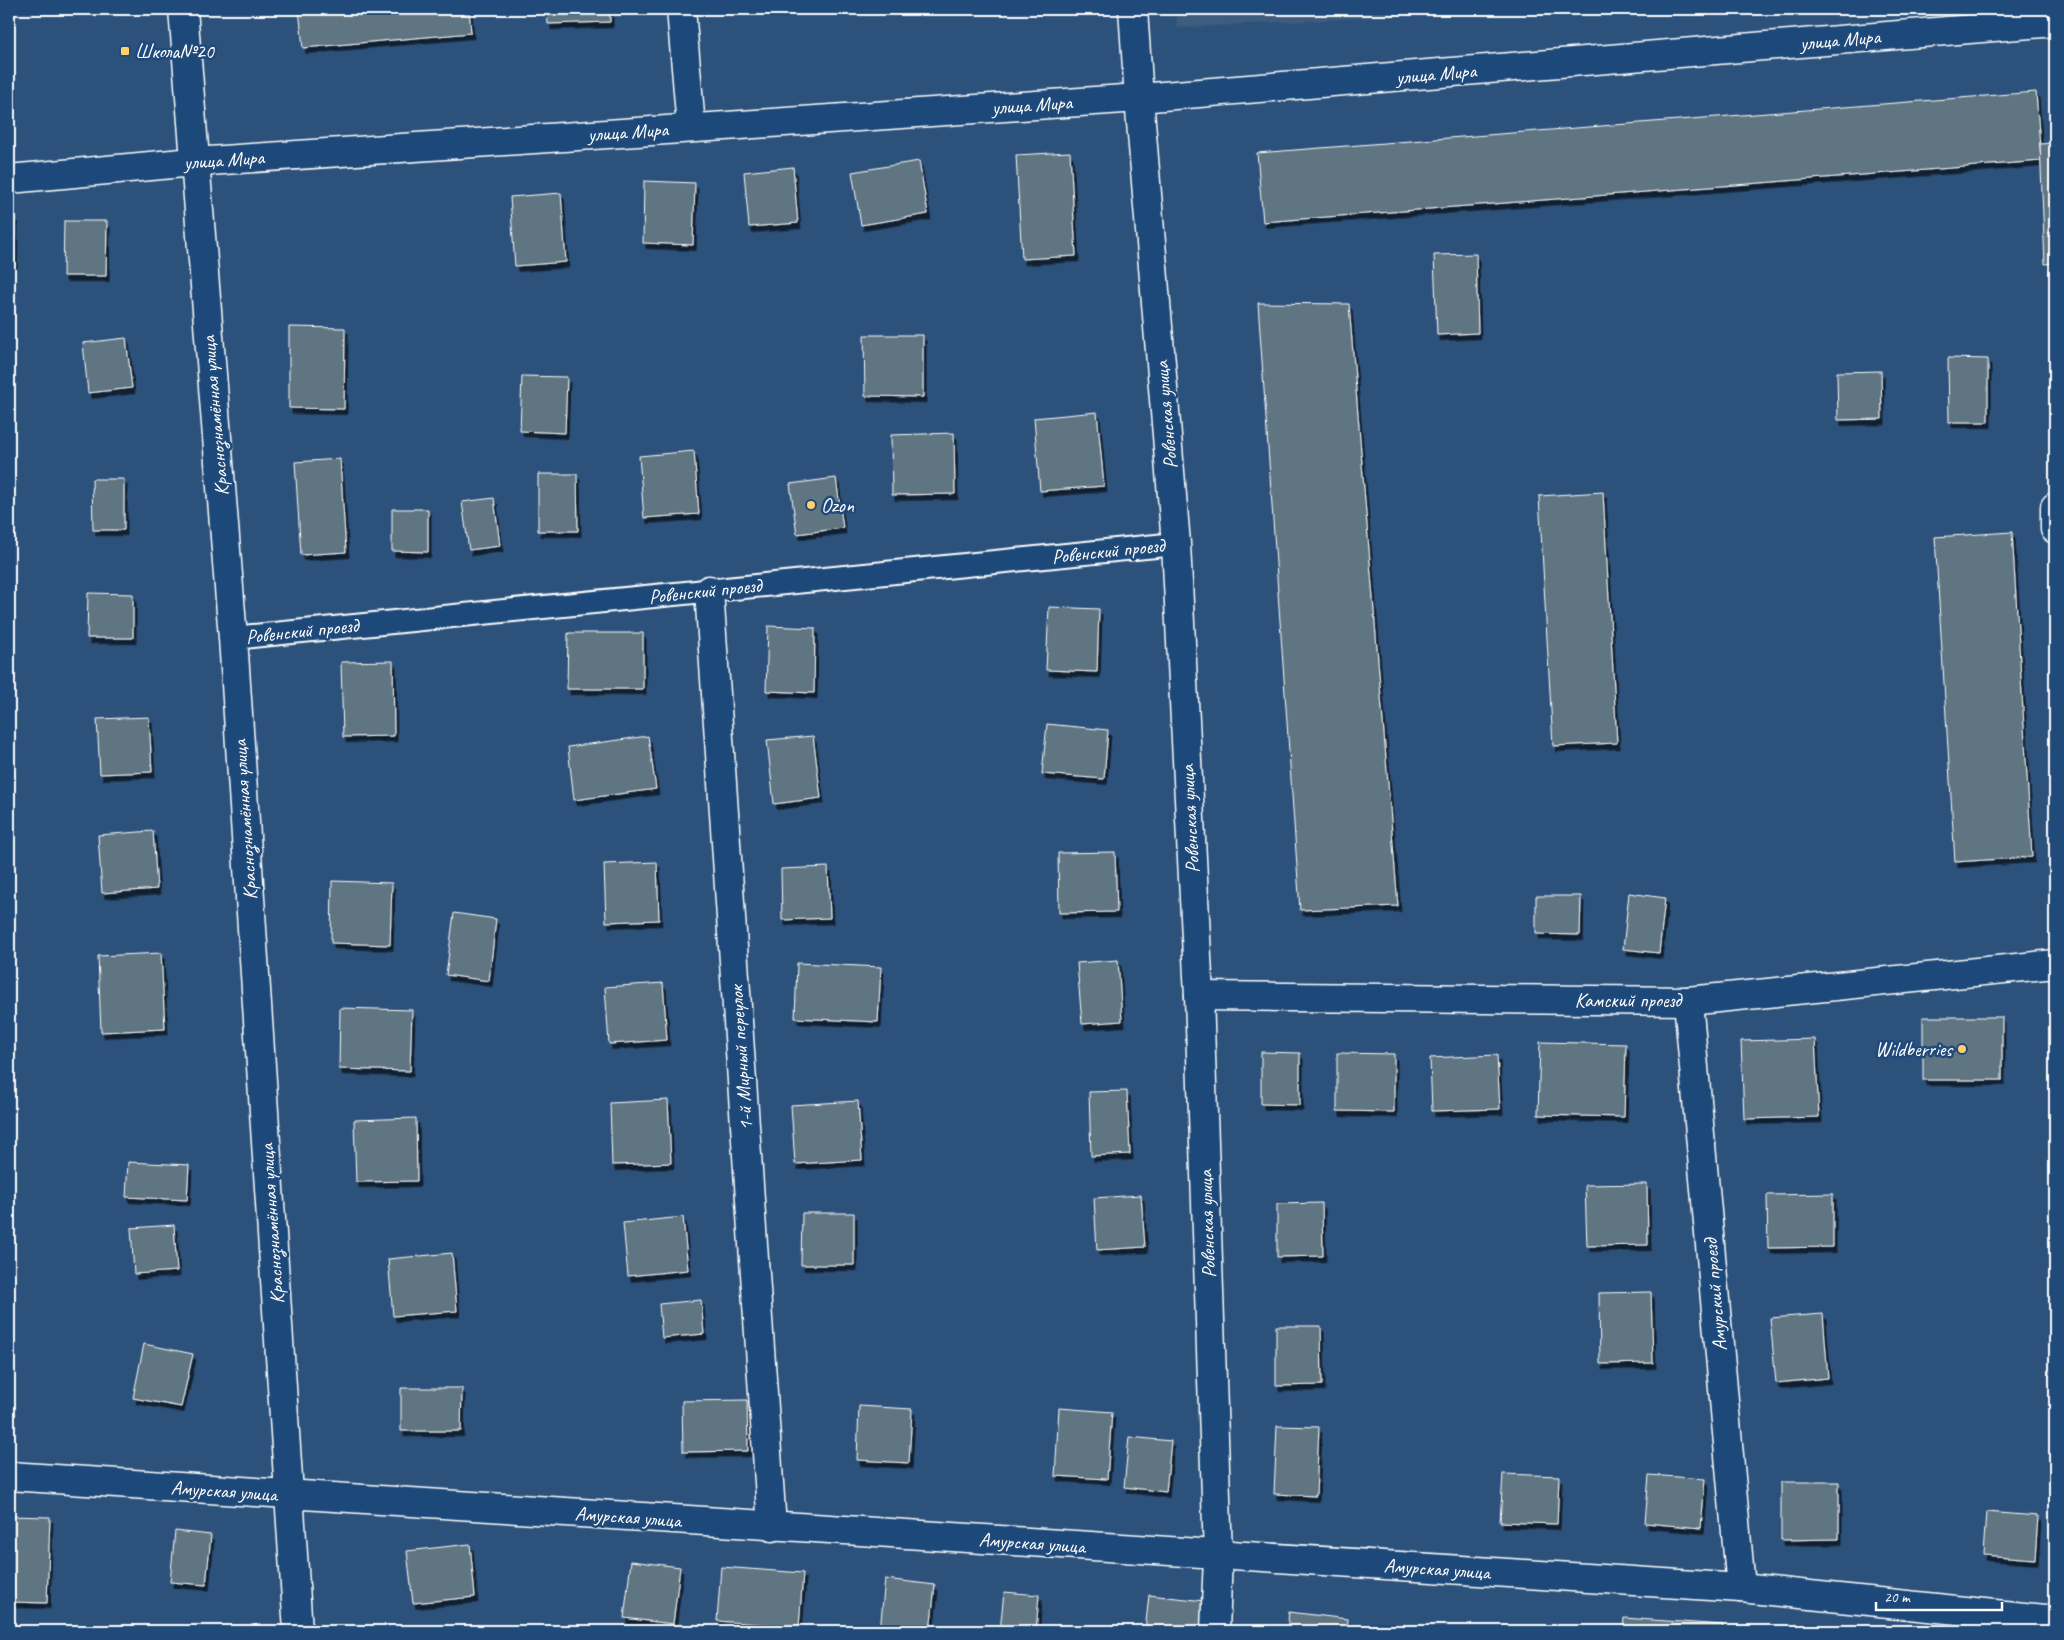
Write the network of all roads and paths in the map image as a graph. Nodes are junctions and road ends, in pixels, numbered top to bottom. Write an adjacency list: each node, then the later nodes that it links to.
1 (183, 9): 7 (street, Краснознамённая улица)
2 (681, 9): 6 (street)
3 (1133, 9): 5 (street, Ровенская улица)
4 (2055, 22): 5 (street, улица Мира)
5 (1139, 98): 6 (street, улица Мира); 11 (street, Ровенская улица)
6 (692, 127): 7 (street, улица Мира)
7 (194, 162): 8 (street, улица Мира); 13 (street, Краснознамённая улица)
8 (9, 179)
9 (2055, 507): 10 (street)
10 (2055, 529)
11 (1176, 544): 12 (lane, Ровенский проезд); 15 (street, Ровенская улица)
12 (709, 590): 13 (lane, Ровенский проезд); 19 (street, 1-й Мирный переулок)
13 (233, 638): 18 (street, Краснознамённая улица)
14 (2055, 964): 16 (street, Камский проезд)
15 (1199, 996): 16 (street, Камский проезд); 20 (street, Ровенская улица)
16 (1688, 1001): 21 (street, Амурский проезд)
17 (9, 1476): 18 (street, Амурская улица)
18 (290, 1496): 19 (street, Амурская улица); 23 (street, Краснознамённая улица)
19 (772, 1526): 20 (street, Амурская улица)
20 (1218, 1556): 21 (street, Амурская улица); 24 (street, Ровенская улица)
21 (1741, 1588): 22 (street, Амурская улица)
22 (2055, 1620)
23 (298, 1631)
24 (1216, 1631)

